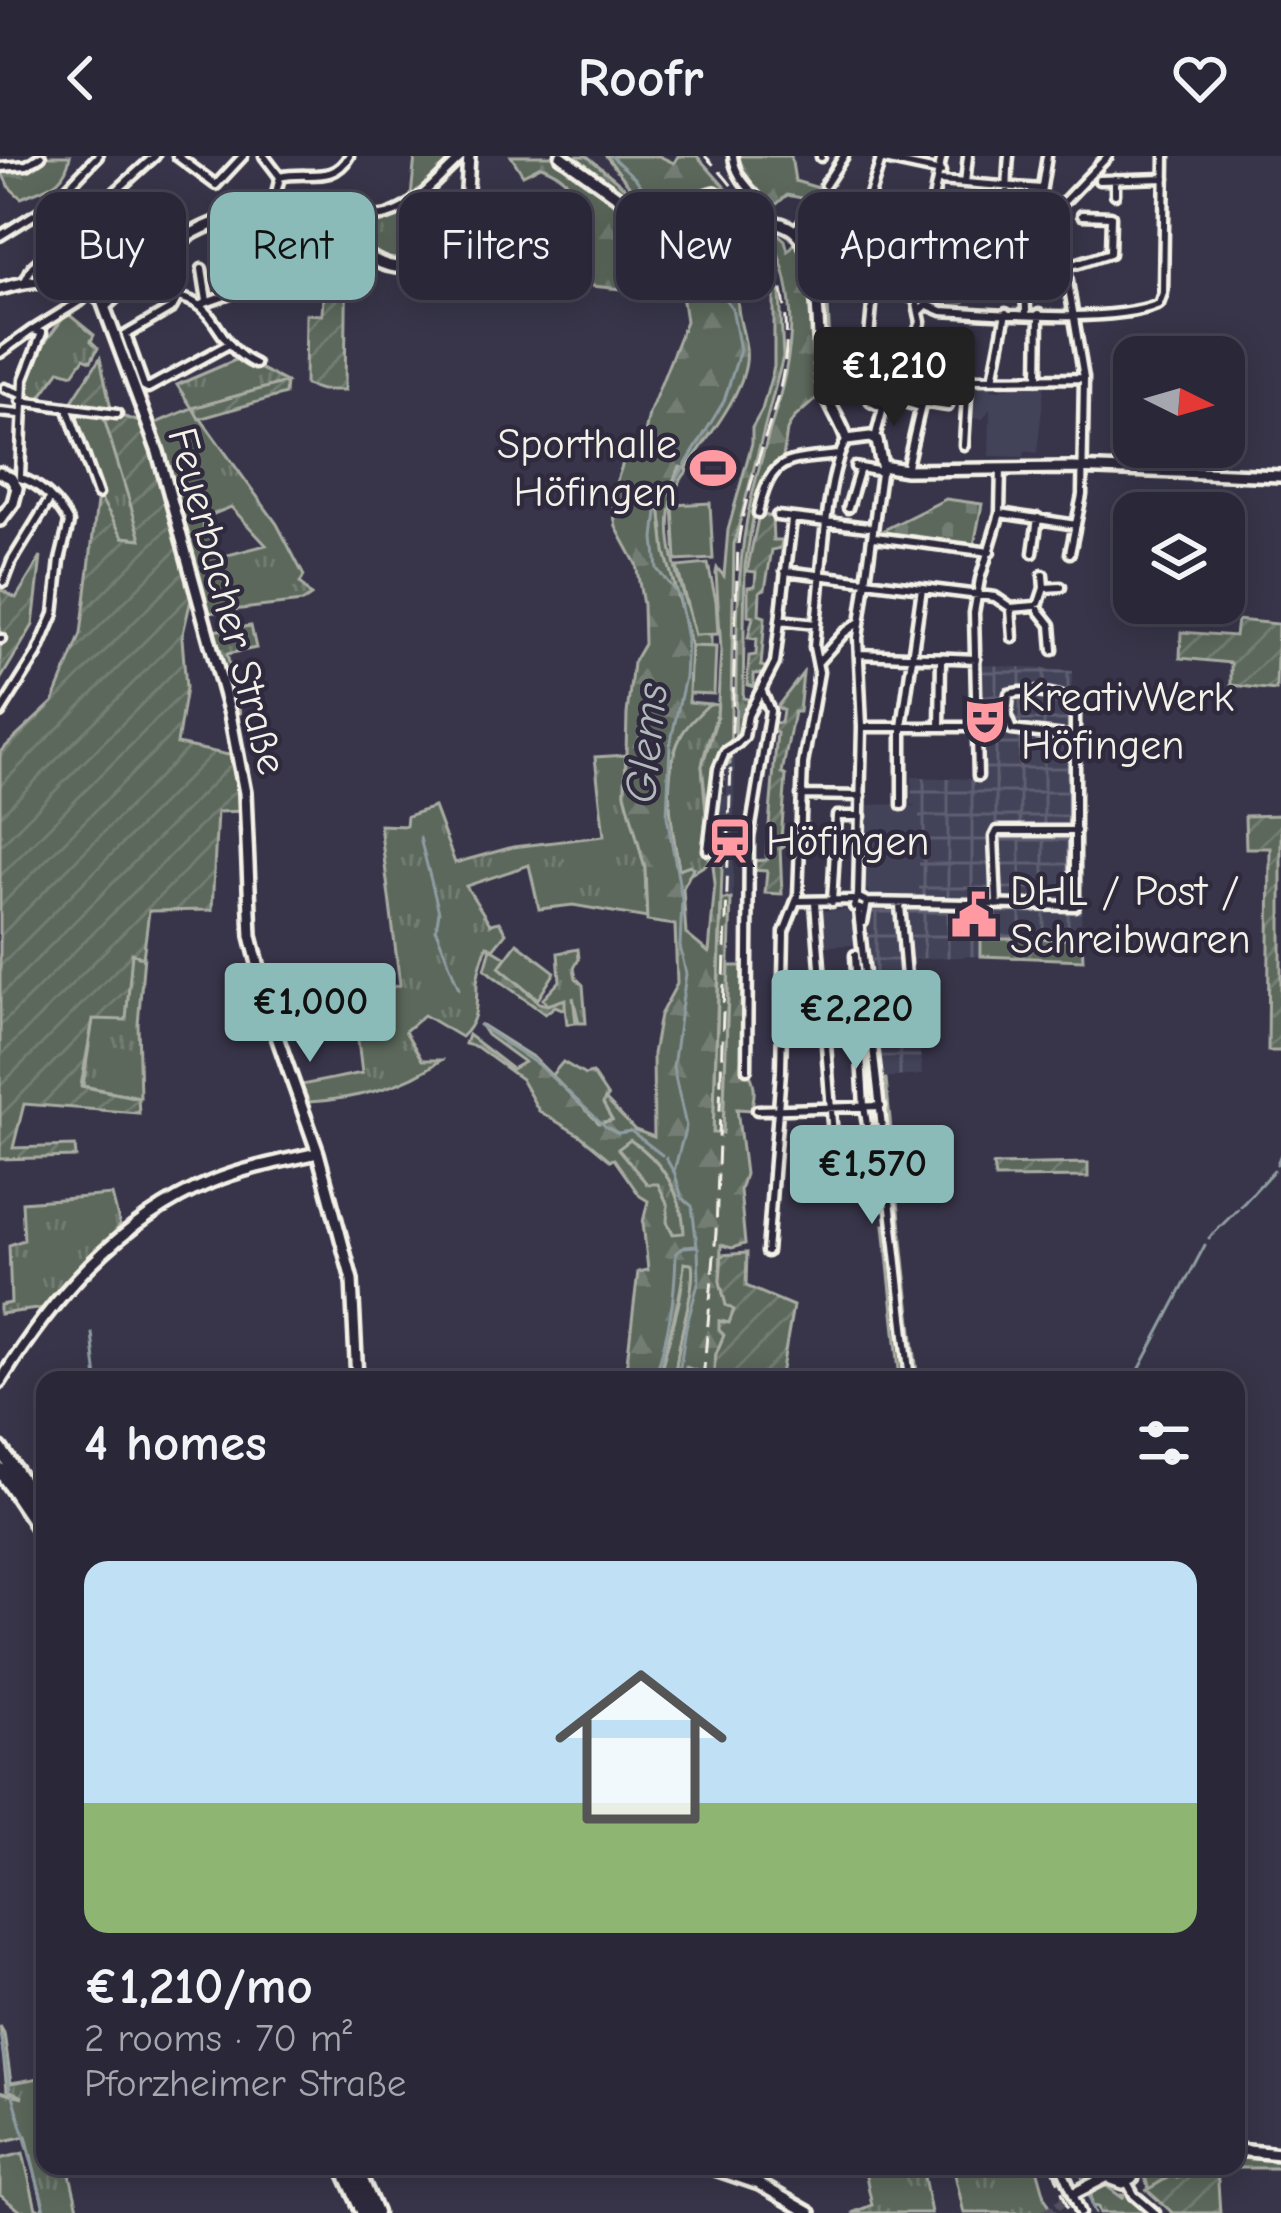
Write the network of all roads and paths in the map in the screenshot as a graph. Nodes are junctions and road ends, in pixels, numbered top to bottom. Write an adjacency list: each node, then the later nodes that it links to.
1 (41, 156): 20 (street)
2 (98, 156): 45 (street)
3 (155, 156): 49 (street)
4 (177, 156): 5 (street)
5 (243, 156)
6 (264, 156): 23 (street)
7 (349, 156): 23 (street)
8 (466, 156): 41 (street); 46 (main road)
9 (560, 156): 39 (main road)
10 (734, 156): 32 (street)
11 (844, 156): 28 (street)
12 (914, 156): 21 (street)
13 (943, 156): 22 (street)
14 (968, 156): 27 (street)
15 (1009, 156): 29 (street)
16 (1047, 156): 30 (street)
17 (1108, 156): 38 (street)
18 (1165, 156): 24 (street)
19 (881, 158): 21 (street); 33 (street)
20 (0, 167)
21 (914, 167): 22 (street)
22 (940, 176): 27 (street); 34 (street)
23 (280, 177): 31 (street)
24 (1165, 178): 25 (street); 68 (street)
25 (1114, 179): 26 (street); 37 (street)
26 (1099, 180)
27 (965, 183): 29 (street)
28 (825, 185)
29 (1007, 185): 30 (street); 35 (street)
30 (1041, 189): 36 (street)
31 (276, 192)
32 (753, 192)
33 (869, 192)
34 (936, 192)
35 (1006, 192)
36 (1041, 192)
37 (1115, 194)
38 (1070, 197)
39 (616, 198)
40 (1082, 215): 47 (street)
41 (375, 216)
42 (774, 221): 44 (main road)
43 (798, 227): 44 (street)
44 (794, 231): 87 (main road)
45 (0, 236)
46 (375, 258)
47 (1070, 266)
48 (202, 269): 61 (street)
49 (26, 281): 51 (main road); 62 (main road)
50 (1070, 288): 68 (street)
51 (0, 289)
52 (186, 299): 61 (street)
53 (82, 300): 69 (street)
54 (111, 300): 62 (main road)
55 (176, 300): 70 (street)
56 (214, 300): 61 (street)
57 (873, 300): 82 (street)
58 (915, 300): 64 (street)
59 (934, 300): 63 (street)
60 (1026, 300): 66 (street)
61 (203, 304): 70 (street)
62 (106, 305): 167 (main road, Feuerbacher Straße)
63 (930, 306): 64 (street); 65 (street)
64 (919, 312): 77 (street)
65 (1006, 314): 66 (street); 74 (street)
66 (1026, 314): 67 (street)
67 (1039, 314): 68 (street); 75 (street)
68 (1075, 314): 73 (street)
69 (34, 330): 71 (street); 78 (street)
70 (227, 345): 72 (street)
71 (0, 353)
72 (255, 364)
73 (1084, 378): 75 (street); 91 (street)
74 (993, 379): 75 (street); 88 (street)
75 (1038, 379)
76 (5, 388): 78 (street)
77 (889, 397): 79 (street); 82 (street)
78 (21, 398): 81 (street); 84 (street)
79 (921, 402): 80 (street); 94 (street)
80 (947, 406)
81 (67, 407): 85 (street); 98 (street)
82 (883, 408): 86 (street)
83 (0, 412): 84 (street)
84 (21, 414): 97 (street)
85 (117, 415)
86 (874, 439): 87 (main road); 92 (main road)
87 (848, 440): 89 (street)
88 (964, 445)
89 (839, 455): 101 (street); 107 (street)
90 (1000, 468): 91 (main road); 94 (main road); 102 (street)
91 (1083, 468): 93 (main road); 108 (street)
92 (882, 469): 94 (main road); 100 (street); 110 (street)
93 (1120, 469): 96 (main road)
94 (906, 470)
95 (0, 473): 97 (main road)
96 (1281, 476)
97 (18, 481): 99 (street); 103 (main road)
98 (98, 494)
99 (50, 499): 118 (street); 136 (street)
100 (848, 508)
101 (758, 513)
102 (1000, 513): 105 (street); 111 (street)
103 (2, 515)
104 (777, 516): 106 (street)
105 (1038, 518): 108 (street); 112 (street)
106 (792, 520): 107 (street); 114 (street)
107 (829, 524): 109 (street); 115 (street)
108 (1076, 525): 113 (street)
109 (868, 527)
110 (875, 537): 111 (street); 117 (street)
111 (990, 552): 122 (street)
112 (1034, 553)
113 (1070, 553)
114 (785, 571): 115 (street); 125 (street)
115 (822, 574): 117 (street); 127 (street)
116 (1043, 575): 121 (street)
117 (868, 580): 120 (street); 126 (street)
118 (4, 582)
119 (1060, 586): 121 (street)
120 (922, 588): 122 (street); 131 (street)
121 (1044, 588): 123 (street)
122 (976, 595): 124 (street); 132 (street)
123 (1038, 606): 124 (street); 129 (street)
124 (1012, 608): 128 (street)
125 (780, 620): 127 (street); 135 (street)
126 (860, 623): 130 (street); 134 (street)
127 (816, 624): 134 (street)
128 (1013, 638)
129 (1052, 650)
130 (859, 653): 131 (street); 139 (street)
131 (910, 657): 133 (street); 137 (street)
132 (976, 659): 133 (street); 140 (street)
133 (941, 660): 138 (street)
134 (818, 662): 143 (street)
135 (762, 692): 148 (street, bridge); 161 (street)
136 (0, 713)
137 (902, 727): 138 (street); 139 (street); 145 (street)
138 (940, 727): 140 (street)
139 (862, 728): 144 (street)
140 (978, 728): 142 (street)
141 (1074, 737): 141 (street); 147 (street)
142 (978, 776)
143 (801, 795): 144 (street); 149 (street)
144 (861, 796): 146 (street)
145 (902, 805)
146 (861, 816): 151 (street); 152 (street)
147 (1076, 831): 154 (street); 154 (street)
148 (708, 850)
149 (797, 901): 150 (street); 159 (street)
150 (815, 902): 151 (street); 158 (street)
151 (835, 902): 152 (street)
152 (861, 903): 153 (street); 156 (street)
153 (900, 905): 154 (street); 160 (street)
154 (997, 905)
155 (855, 955): 157 (street)
156 (868, 997): 157 (street); 163 (street)
157 (857, 998): 158 (street); 162 (street)
158 (822, 999): 159 (street); 165 (street)
159 (782, 1000): 164 (street)
160 (898, 1040)
161 (746, 1069)
162 (864, 1106): 163 (street); 165 (street); 168 (street)
163 (881, 1106): 178 (street)
164 (778, 1107): 165 (street); 166 (street); 176 (street)
165 (829, 1108): 169 (street)
166 (757, 1110)
167 (309, 1125): 170 (main road, Feuerbacher Straße); 171 (main road)
168 (869, 1143): 169 (street); 172 (street)
169 (830, 1149): 173 (street)
170 (318, 1153): 171 (main road); 177 (main road, Feuerbacher Straße)
171 (298, 1157): 179 (main road)
172 (875, 1183): 173 (street); 175 (street)
173 (837, 1188): 174 (street)
174 (825, 1191)
175 (880, 1205)
176 (767, 1252)
177 (357, 1371)
178 (909, 1371)
179 (0, 1382)
180 (0, 1449): 182 (highway)
181 (0, 1470): 183 (highway)
182 (36, 1503)
183 (36, 1524)
184 (1245, 2151): 185 (main road)
185 (1281, 2154)
186 (347, 2175): 195 (highway)
187 (359, 2175): 196 (highway)
188 (732, 2175): 197 (main road)
189 (1065, 2175): 198 (street)
190 (1104, 2175): 194 (main road)
191 (1112, 2175): 193 (main road)
192 (1133, 2175): 193 (main road)
193 (1127, 2182): 199 (street)
194 (1080, 2191)
195 (364, 2213)
196 (375, 2213)
197 (810, 2213)
198 (1081, 2213)
199 (1155, 2213)

